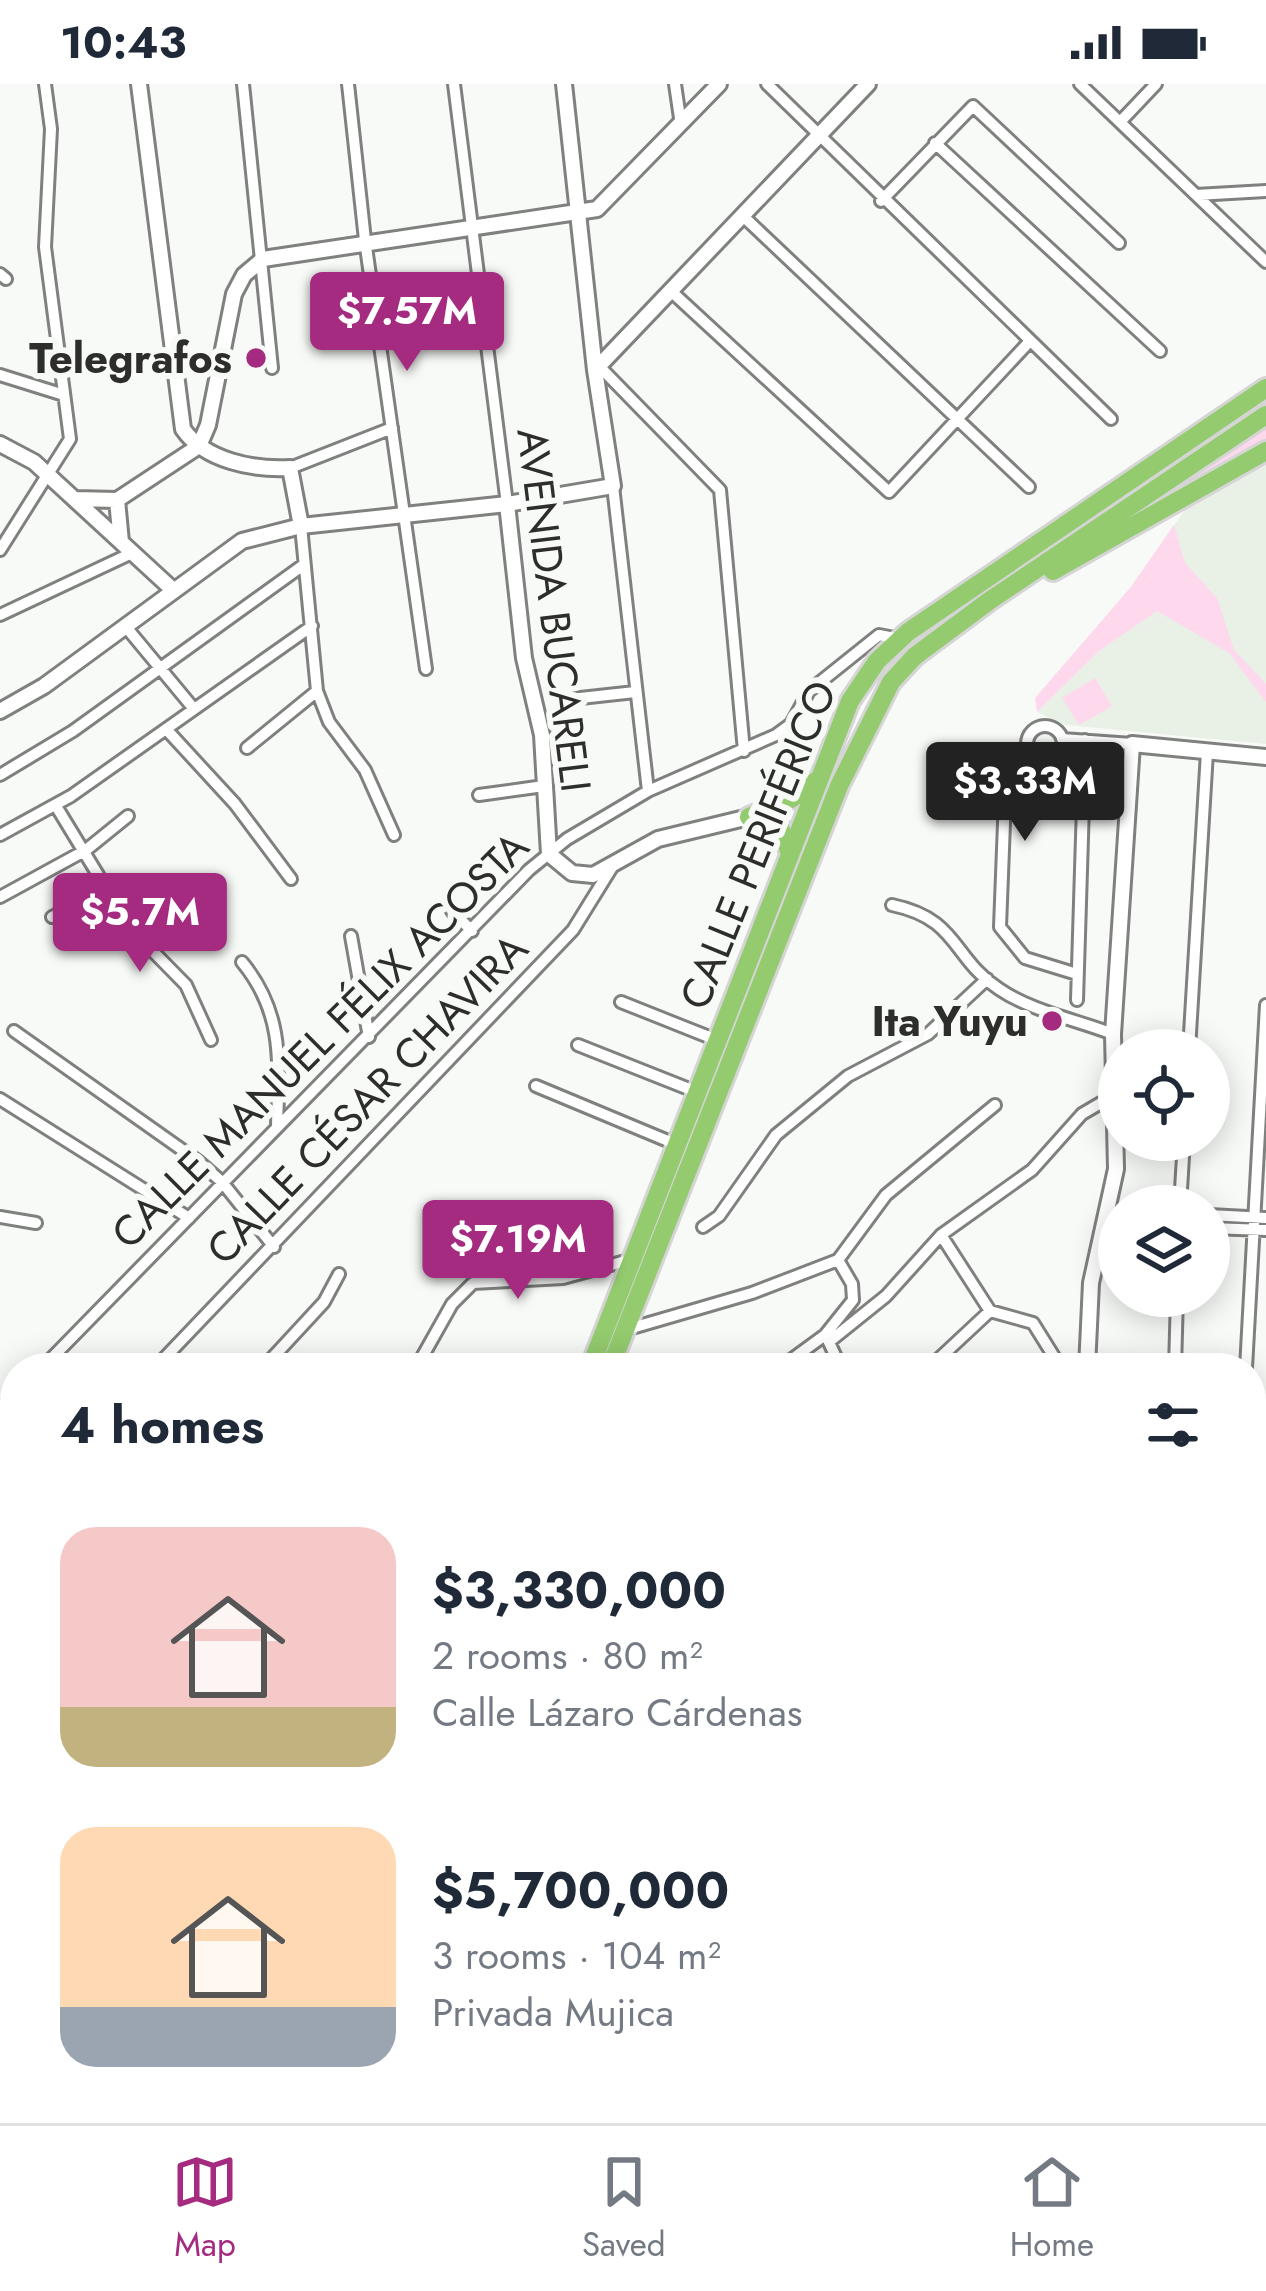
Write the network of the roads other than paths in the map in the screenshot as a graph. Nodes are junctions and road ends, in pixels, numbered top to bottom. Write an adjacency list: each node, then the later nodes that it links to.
1 (45, 84): 34 (street)
2 (139, 84): 40 (street)
3 (243, 84): 25 (street)
4 (348, 84): 23 (street)
5 (454, 84): 22 (street, AVENIDA BUCARELI)
6 (565, 84): 20 (street)
7 (675, 84): 14 (street)
8 (719, 84): 14 (street)
9 (767, 84): 15 (street)
10 (868, 84): 15 (street)
11 (1080, 84): 13 (street)
12 (1156, 84): 13 (street)
13 (1120, 122): 18 (street)
14 (681, 124): 20 (street)
15 (819, 136): 19 (street); 21 (street)
16 (934, 142): 19 (street); 24 (street); 29 (street)
17 (1266, 191): 18 (street)
18 (1196, 195): 26 (street)
19 (881, 201): 28 (street)
20 (580, 213): 22 (street); 31 (street)
21 (744, 218): 27 (street); 36 (street)
22 (473, 228): 23 (street); 48 (street, AVENIDA BUCARELI)
23 (364, 240): 25 (street); 38 (street)
24 (1119, 243)
25 (263, 259): 30 (street); 40 (street)
26 (1266, 262)
27 (674, 293): 31 (street); 36 (street)
28 (1030, 340): 36 (street); 37 (street)
29 (1160, 351)
30 (272, 368)
31 (597, 368): 44 (street); 72 (street)
32 (0, 375): 34 (street)
33 (1266, 388): 59 (highway, CALLE PERIFÉRICO)
34 (64, 395): 43 (street)
35 (1266, 415): 55 (highway, CALLE PERIFÉRICO)
36 (959, 417): 45 (street)
37 (1111, 419)
38 (392, 428): 42 (street); 49 (street)
39 (0, 444): 43 (street)
40 (199, 446): 42 (street); 47 (street)
41 (1266, 451): 55 (highway)
42 (290, 467): 50 (street)
43 (50, 478): 46 (street); 52 (street)
44 (613, 485): 48 (street); 63 (street)
45 (1029, 487)
46 (75, 499): 47 (street); 51 (street)
47 (117, 500): 51 (street)
48 (507, 504): 49 (street); 78 (street, AVENIDA BUCARELI)
49 (403, 514): 50 (street); 61 (street)
50 (301, 526): 53 (street); 54 (street)
51 (128, 547): 54 (street); 56 (street)
52 (0, 550)
53 (302, 566): 57 (street); 60 (street)
54 (172, 589): 58 (street)
55 (1004, 591): 135 (highway, CALLE PERIFÉRICO)
56 (0, 615)
57 (312, 626): 62 (street); 65 (street)
58 (126, 627): 60 (street); 66 (street)
59 (900, 639): 72 (street, CALLE MANUEL FÉLIX ACOSTA); 77 (highway, CALLE PERIFÉRICO)
60 (163, 668): 65 (street); 76 (street)
61 (426, 669)
62 (317, 691): 71 (street); 84 (street)
63 (635, 692): 64 (street); 79 (street)
64 (562, 700)
65 (194, 710): 67 (street)
66 (0, 711)
67 (166, 730): 81 (street); 90 (street)
68 (1062, 739): 69 (street); 73 (street); 73 (street)
69 (1084, 740): 70 (street); 99 (street)
70 (1132, 744): 74 (street); 106 (street)
71 (247, 748)
72 (744, 751): 79 (street, CALLE MANUEL FÉLIX ACOSTA)
73 (1030, 752): 99 (street)
74 (1207, 752): 75 (street); 107 (street)
75 (1266, 757)
76 (0, 775)
77 (819, 778): 83 (highway); 87 (highway, CALLE PERIFÉRICO)
78 (544, 786): 80 (street); 88 (street, AVENIDA BUCARELI)
79 (647, 790): 88 (street, CALLE MANUEL FÉLIX ACOSTA)
80 (479, 795)
81 (56, 806): 85 (street); 86 (street)
82 (128, 816): 86 (street)
83 (748, 817): 87 (highway); 89 (street)
84 (394, 835)
85 (0, 836)
86 (86, 850): 91 (street); 92 (street)
87 (789, 851): 100 (highway, CALLE PERIFÉRICO)
88 (548, 854): 89 (street, AVENIDA BUCARELI); 96 (street, CALLE MANUEL FÉLIX ACOSTA)
89 (613, 865): 129 (street, CALLE CÉSAR CHAVIRA)
90 (291, 879)
91 (104, 890): 95 (street); 111 (street)
92 (0, 897)
93 (892, 905): 101 (street)
94 (452, 911): 96 (street)
95 (52, 917)
96 (472, 931): 109 (street, CALLE MANUEL FÉLIX ACOSTA)
97 (351, 935): 109 (street)
98 (242, 962): 118 (street)
99 (1077, 974): 102 (street)
100 (743, 977): 110 (highway); 121 (highway, CALLE PERIFÉRICO)
101 (987, 980): 105 (street); 127 (street)
102 (1077, 1000)
103 (621, 1002): 110 (street)
104 (1266, 1005): 126 (street)
105 (1100, 1029)
106 (1113, 1029)
107 (1190, 1029)
108 (14, 1031): 122 (street)
109 (369, 1036): 118 (street, CALLE MANUEL FÉLIX ACOSTA)
110 (709, 1036): 114 (highway)
111 (211, 1040)
112 (578, 1045): 114 (street)
113 (536, 1086): 119 (street)
114 (689, 1089): 119 (highway)
115 (0, 1099): 124 (street)
116 (994, 1105): 131 (street)
117 (1098, 1105): 128 (street)
118 (277, 1125): 122 (street, CALLE MANUEL FÉLIX ACOSTA)
119 (668, 1141): 121 (highway)
120 (1115, 1161): 147 (street)
121 (665, 1179): 130 (highway, CALLE PERIFÉRICO)
122 (222, 1182): 124 (street, CALLE MANUEL FÉLIX ACOSTA); 129 (street)
123 (0, 1217): 125 (street)
124 (189, 1218): 137 (street, CALLE MANUEL FÉLIX ACOSTA)
125 (36, 1223)
126 (1259, 1224): 149 (street)
127 (703, 1227)
128 (941, 1234): 133 (street); 136 (street)
129 (274, 1247): 138 (street, CALLE CÉSAR CHAVIRA)
130 (633, 1259): 140 (street); 141 (highway, CALLE PERIFÉRICO)
131 (838, 1260): 135 (street); 136 (street)
132 (340, 1274): 139 (street)
133 (990, 1311): 145 (street); 146 (street)
134 (1176, 1317): 148 (street)
135 (626, 1330): 142 (highway, CALLE PERIFÉRICO)
136 (827, 1338): 143 (street); 144 (street)
137 (57, 1353)
138 (170, 1353)
139 (277, 1353)
140 (424, 1353)
141 (596, 1353)
142 (616, 1353)
143 (805, 1353)
144 (834, 1353)
145 (945, 1353)
146 (1048, 1353)
147 (1088, 1353)
148 (1175, 1353)
149 (1247, 1353)

